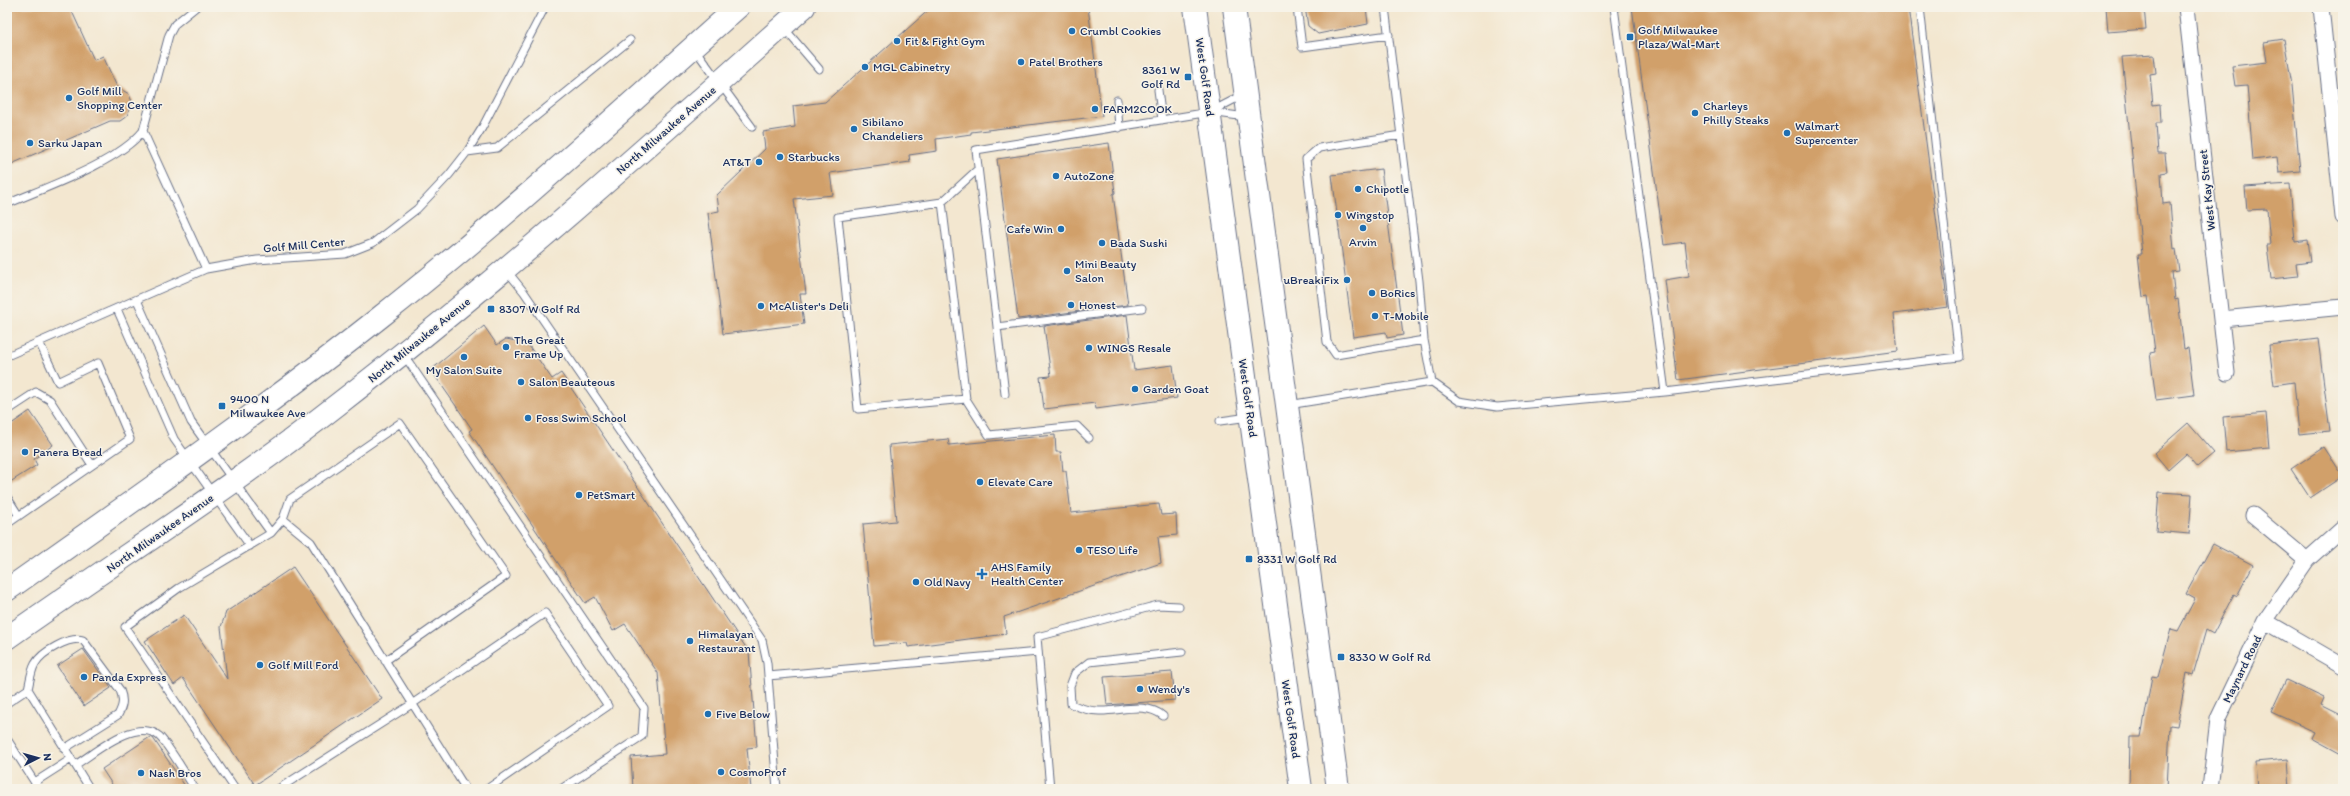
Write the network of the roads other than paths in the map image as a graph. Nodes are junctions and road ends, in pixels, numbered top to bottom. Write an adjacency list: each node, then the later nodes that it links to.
1 (196, 7): 28 (lane)
2 (546, 7): 30 (lane, Golf Mill Center)
3 (738, 7): 16 (main road)
4 (804, 7): 13 (main road, North Milwaukee Avenue)
5 (1195, 7): 22 (main road, West Golf Road)
6 (1234, 7): 20 (main road)
7 (1297, 7): 14 (lane)
8 (1385, 7): 14 (lane)
9 (1614, 7): 49 (lane)
10 (1920, 7): 49 (lane)
11 (2186, 7): 41 (street, West Kay Street)
12 (2320, 7): 23 (street)
13 (783, 26): 17 (lane); 18 (main road, North Milwaukee Avenue)
14 (1389, 35): 29 (lane)
15 (630, 40): 30 (lane)
16 (694, 48): 18 (lane); 57 (main road)
17 (819, 69)
18 (719, 83): 26 (lane); 36 (main road, North Milwaukee Avenue)
19 (1158, 90): 25 (lane)
20 (1245, 94): 22 (lane); 24 (main road)
21 (1117, 100): 27 (lane)
22 (1210, 112): 24 (lane); 25 (lane); 54 (main road, West Golf Road)
23 (2337, 115): 34 (street)
24 (1248, 118): 52 (main road)
25 (1162, 120): 27 (lane)
26 (752, 127)
27 (1119, 128): 31 (lane)
28 (143, 131): 33 (lane); 35 (lane)
29 (1402, 135): 43 (lane); 43 (lane)
30 (467, 152): 35 (lane, Golf Mill Center)
31 (978, 169): 32 (lane); 42 (lane)
32 (942, 202): 51 (lane); 51 (lane)
33 (7, 204)
34 (2343, 217)
35 (206, 269): 37 (lane, Golf Mill Center)
36 (506, 270): 45 (main road, North Milwaukee Avenue); 79 (lane)
37 (137, 300): 40 (lane, Golf Mill Center); 57 (lane)
38 (2343, 307): 41 (street)
39 (1142, 308): 42 (lane)
40 (117, 309): 44 (lane, Golf Mill Center); 58 (lane)
41 (2222, 319): 47 (street, West Kay Street)
42 (997, 327): 50 (lane)
43 (1424, 340): 48 (lane)
44 (40, 342): 46 (lane, Golf Mill Center); 59 (lane)
45 (403, 354): 60 (main road, North Milwaukee Avenue); 95 (lane)
46 (7, 356)
47 (2227, 373)
48 (1432, 382): 49 (lane); 52 (lane)
49 (1665, 392)
50 (1005, 394)
51 (966, 398): 56 (lane)
52 (1288, 405): 99 (main road)
53 (7, 411): 59 (lane)
54 (1251, 417): 55 (lane); 98 (main road, West Golf Road)
55 (1220, 421)
56 (1090, 438)
57 (210, 447): 58 (main road); 60 (lane)
58 (190, 461): 61 (lane); 71 (main road)
59 (92, 465): 64 (lane)
60 (234, 482): 61 (main road, North Milwaukee Avenue); 68 (lane)
61 (214, 495): 69 (lane); 74 (main road, North Milwaukee Avenue)
62 (7, 497): 64 (lane)
63 (2252, 514): 70 (street)
64 (19, 516): 66 (lane)
65 (282, 519): 68 (lane); 77 (lane); 77 (lane)
66 (7, 524)
67 (2343, 528): 70 (street, Maynard Road)
68 (271, 533): 69 (lane)
69 (250, 546): 91 (lane)
70 (2307, 560): 73 (street, Maynard Road)
71 (7, 590)
72 (1179, 606): 75 (lane)
73 (2265, 621): 78 (street); 100 (street, Maynard Road)
74 (7, 638)
75 (1038, 652): 79 (lane); 97 (lane)
76 (1182, 652): 83 (lane)
77 (385, 661): 82 (lane)
78 (2343, 666)
79 (768, 676): 96 (lane)
80 (28, 689): 81 (lane); 85 (lane); 85 (lane)
81 (7, 703)
82 (412, 704): 92 (lane); 93 (lane); 94 (lane)
83 (1163, 716)
84 (9, 742): 87 (lane)
85 (64, 749): 86 (lane)
86 (73, 762): 87 (lane); 89 (lane); 90 (lane)
87 (35, 782): 88 (lane)
88 (39, 789)
89 (90, 789)
90 (195, 789)
91 (235, 789)
92 (278, 789)
93 (466, 789)
94 (487, 789)
95 (561, 789)
96 (777, 789)
97 (1050, 789)
98 (1301, 789)
99 (1338, 789)
100 (2210, 789)

